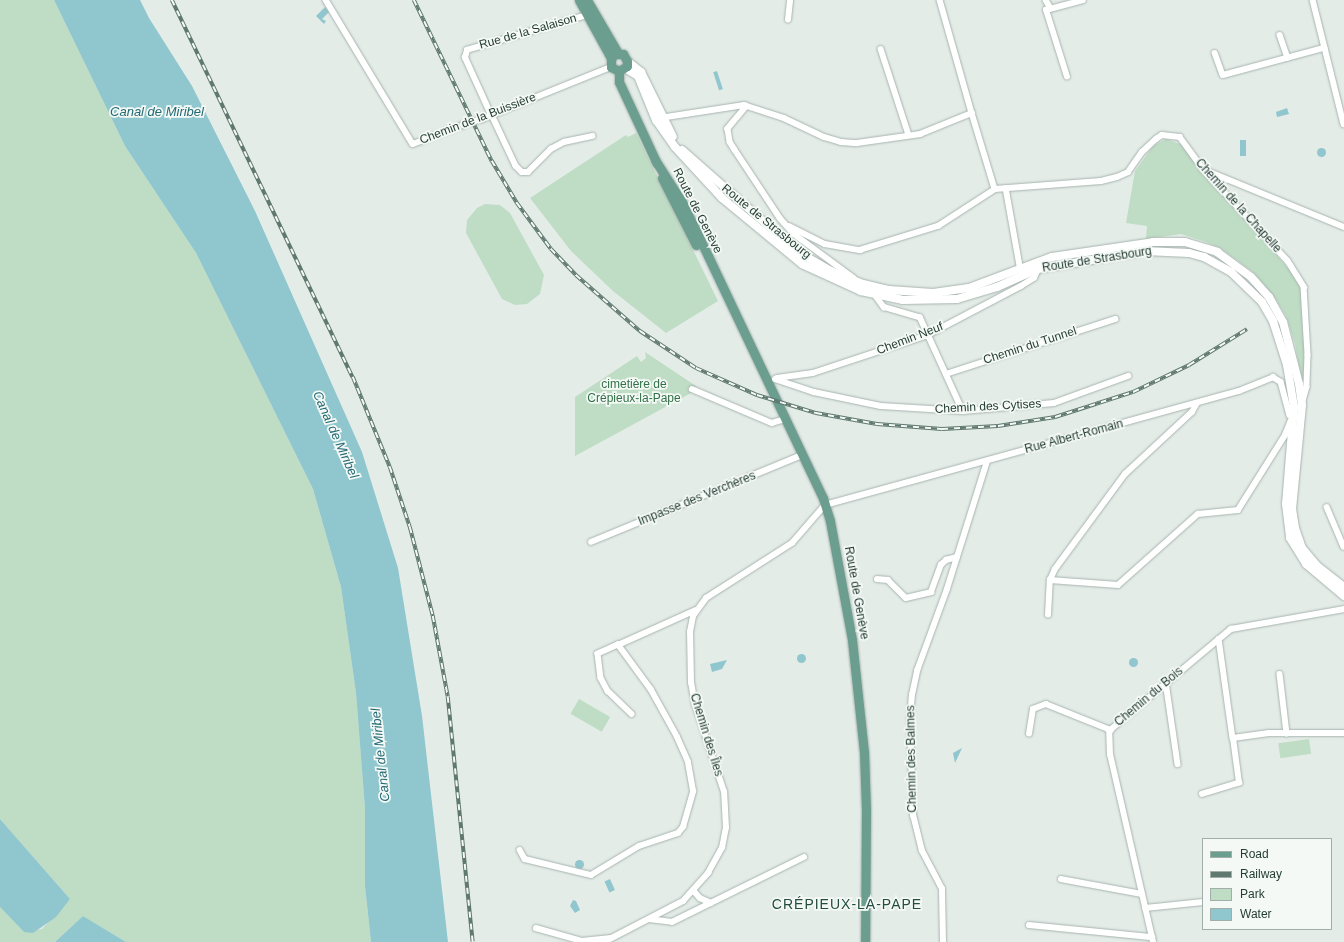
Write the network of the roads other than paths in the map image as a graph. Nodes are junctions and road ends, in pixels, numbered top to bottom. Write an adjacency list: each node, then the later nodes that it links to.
1 (326, 0): 21 (street, Chemin de la Buissière, bridge)
2 (579, 0): 10 (main road, Route de Genève)
3 (587, 0): 17 (main road, Route de Genève)
4 (790, 0): 11 (street)
5 (940, 0): 20 (street)
6 (1046, 0): 9 (street)
7 (1083, 0): 9 (street)
8 (1313, 0): 13 (street)
9 (1050, 7): 18 (street)
10 (588, 15): 17 (main road, Route de Genève); 21 (street, Rue de la Salaison)
11 (788, 20)
12 (1280, 35): 16 (street)
13 (1324, 48): 16 (street); 23 (street)
14 (881, 49): 25 (street)
15 (1215, 54): 16 (street)
16 (1288, 58)
17 (618, 63): 21 (street, Chemin de la Buissière); 22 (main road, Route de Strasbourg); 39 (main road, Route de Genève)
18 (1067, 77)
19 (747, 106): 22 (street); 25 (street); 29 (street)
20 (972, 112): 25 (street); 28 (street)
21 (492, 115): 24 (street)
22 (659, 119): 33 (main road, Route de Strasbourg); 34 (main road, Route de Strasbourg)
23 (1344, 124)
24 (592, 136)
25 (910, 136)
26 (1203, 169): 27 (street, Chemin de la Chapelle); 30 (street); 42 (street, Chemin de la Chapelle)
27 (1006, 188): 28 (street, Chemin de la Chapelle); 32 (street)
28 (995, 189): 29 (street)
29 (787, 225): 33 (street)
30 (1344, 227)
31 (1038, 269): 32 (main road, Route de Strasbourg); 36 (street, Chemin Neuf); 44 (main road, Route de Strasbourg)
32 (1022, 271): 33 (main road, Route de Strasbourg); 34 (main road, Route de Strasbourg); 42 (main road, Route de Strasbourg)
33 (863, 284)
34 (876, 296): 36 (street)
35 (1115, 319): 37 (street, Chemin du Tunnel)
36 (928, 335): 37 (street); 39 (street, Chemin Neuf)
37 (946, 374): 43 (street)
38 (1128, 376): 43 (street, Chemin des Cytises)
39 (771, 380): 43 (street, Chemin des Cytises); 45 (main road, Route de Genève)
40 (692, 389): 45 (street)
41 (1197, 403): 44 (street, Rue Albert-Romain); 47 (street, Rue Albert-Romain); 54 (street)
42 (1302, 405): 44 (main road, Route de Strasbourg)
43 (963, 411)
44 (1296, 418): 54 (street); 55 (main road, Route de Strasbourg); 56 (main road, Route de Strasbourg)
45 (786, 419): 46 (main road, Route de Genève)
46 (802, 455): 48 (main road, Route de Genève); 50 (street, Impasse des Verchères)
47 (987, 461): 48 (street, Rue Albert-Romain); 52 (street, Chemin des Balmes)
48 (825, 505): 58 (street, Chemin des Îles); 85 (main road, Route de Genève)
49 (1327, 507): 51 (street)
50 (591, 542)
51 (1344, 547)
52 (958, 557): 53 (street); 86 (street, Chemin des Balmes)
53 (877, 578)
54 (1050, 580): 59 (street)
55 (1344, 587)
56 (1344, 596)
57 (1344, 609): 60 (street, Chemin du Bois)
58 (696, 610): 61 (street); 75 (street, Chemin des Îles)
59 (1048, 615)
60 (1219, 639): 63 (street, Chemin du Bois); 69 (street)
61 (618, 645): 64 (street); 72 (street)
62 (1280, 674): 68 (street)
63 (1166, 682): 65 (street, Chemin du Bois); 70 (street)
64 (632, 714)
65 (1110, 730): 67 (street); 76 (street, Chemin du Bois)
66 (1344, 733): 68 (street)
67 (1029, 734)
68 (1287, 734): 69 (street)
69 (1233, 738): 71 (street)
70 (1178, 764)
71 (1202, 794)
72 (520, 850)
73 (804, 857): 78 (street)
74 (1061, 879): 76 (street)
75 (694, 891): 78 (street); 80 (street, Chemin des Îles)
76 (1142, 894): 79 (street, Chemin du Bois)
77 (1202, 902): 79 (street)
78 (711, 903): 80 (street)
79 (1145, 908): 84 (street, Chemin du Bois)
80 (649, 919): 83 (street, Chemin des Îles)
81 (1029, 925): 84 (street)
82 (536, 928): 83 (street)
83 (609, 940)
84 (1153, 940)
85 (865, 942)
86 (943, 942)

